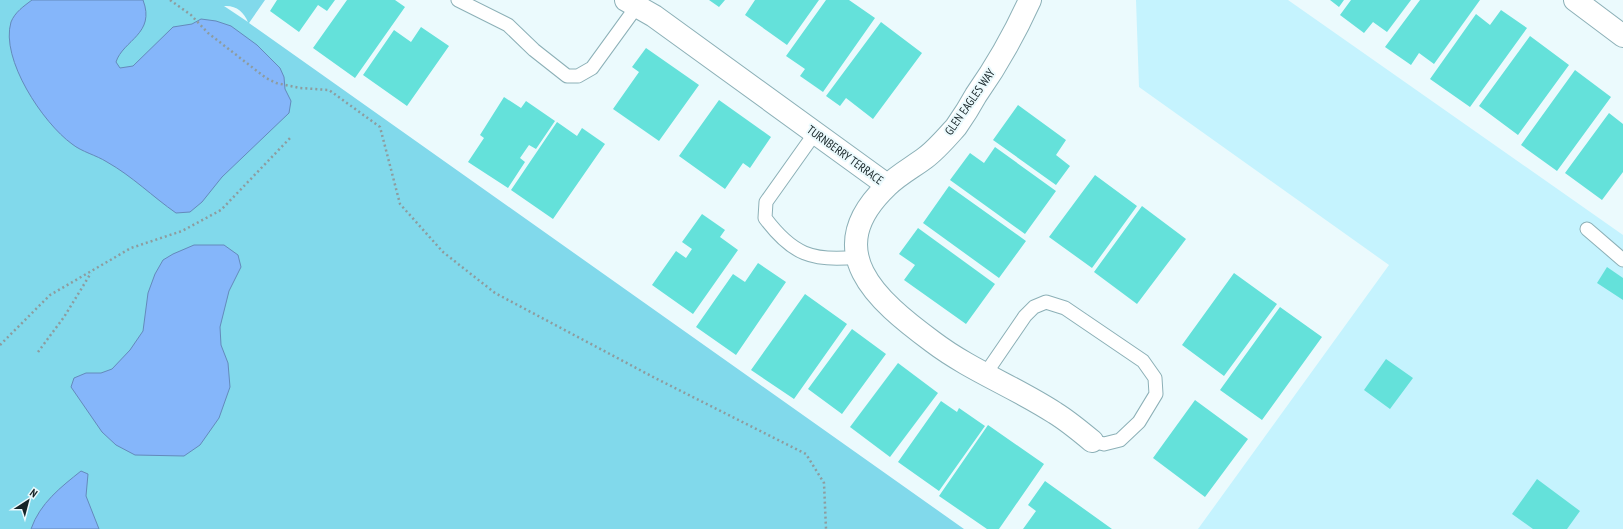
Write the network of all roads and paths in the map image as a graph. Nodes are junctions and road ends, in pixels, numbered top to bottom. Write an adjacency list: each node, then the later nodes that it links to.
1 (170, 0): 18 (path)
2 (458, 0): 5 (lane)
3 (1030, 0): 9 (street, GLEN EAGLES WAY)
4 (1575, 0): 6 (street)
5 (632, 3): 7 (street, TURNBERRY TERRACE)
6 (1623, 36)
7 (815, 133): 9 (street, TURNBERRY TERRACE); 11 (lane)
8 (292, 136): 13 (path)
9 (887, 185): 11 (street, TURNBERRY TERRACE)
10 (1587, 229): 12 (lane)
11 (856, 257): 16 (street, TURNBERRY TERRACE)
12 (1623, 260)
13 (91, 272): 14 (path); 15 (path)
14 (0, 345)
15 (38, 352)
16 (986, 373): 17 (street, TURNBERRY TERRACE); 17 (lane)
17 (1092, 441)
18 (826, 529)

